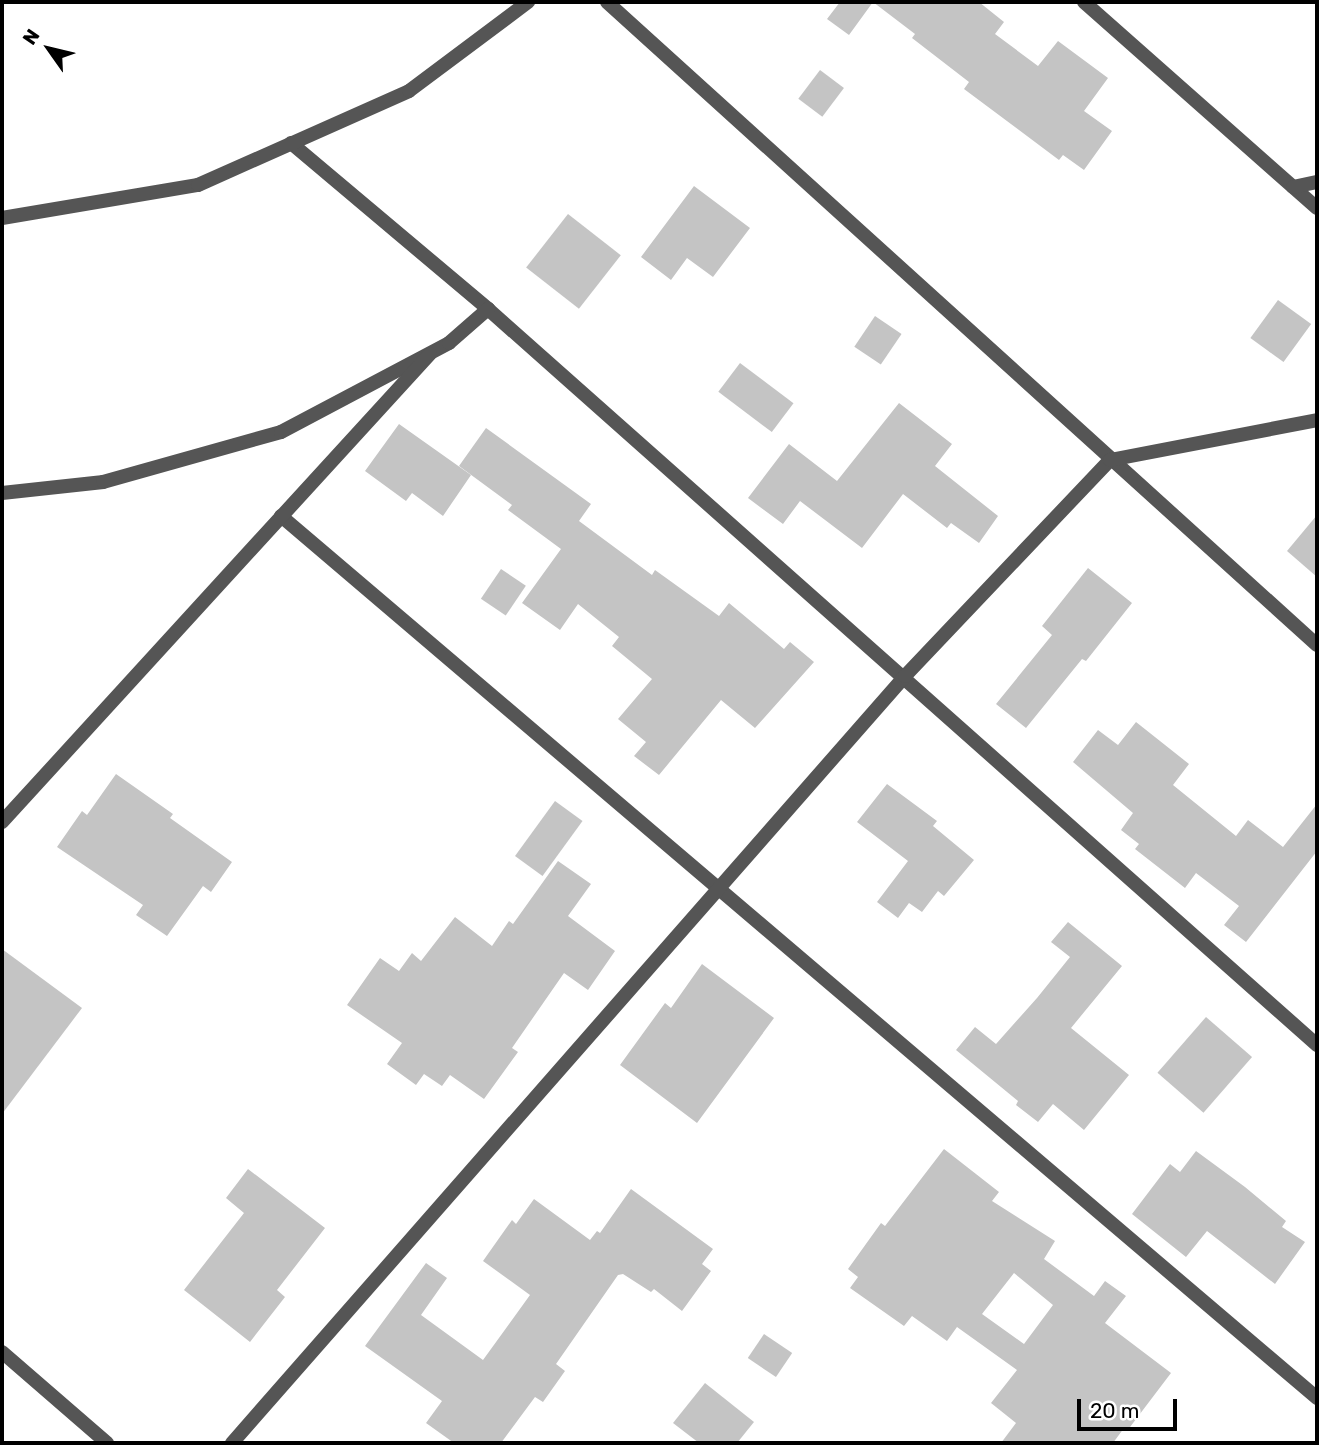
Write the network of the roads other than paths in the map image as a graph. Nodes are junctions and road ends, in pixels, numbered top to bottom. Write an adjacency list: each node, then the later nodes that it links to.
1 (528, 2): 4 (street)
2 (607, 2): 12 (street)
3 (1084, 2): 6 (street)
4 (291, 143): 8 (street); 9 (street)
5 (1317, 182): 6 (street)
6 (1293, 187): 7 (street)
7 (1317, 208)
8 (2, 218)
9 (488, 309): 10 (street); 16 (street)
10 (430, 354): 13 (street); 14 (street)
11 (1317, 420): 12 (street)
12 (1110, 460): 15 (street); 16 (street)
13 (2, 494)
14 (281, 516): 17 (street); 18 (street)
15 (1317, 645)
16 (905, 676): 18 (street); 19 (street)
17 (2, 822)
18 (720, 890): 21 (street); 23 (street)
19 (1317, 1045)
20 (2, 1352): 22 (street)
21 (1317, 1398)
22 (107, 1443)
23 (232, 1443)

